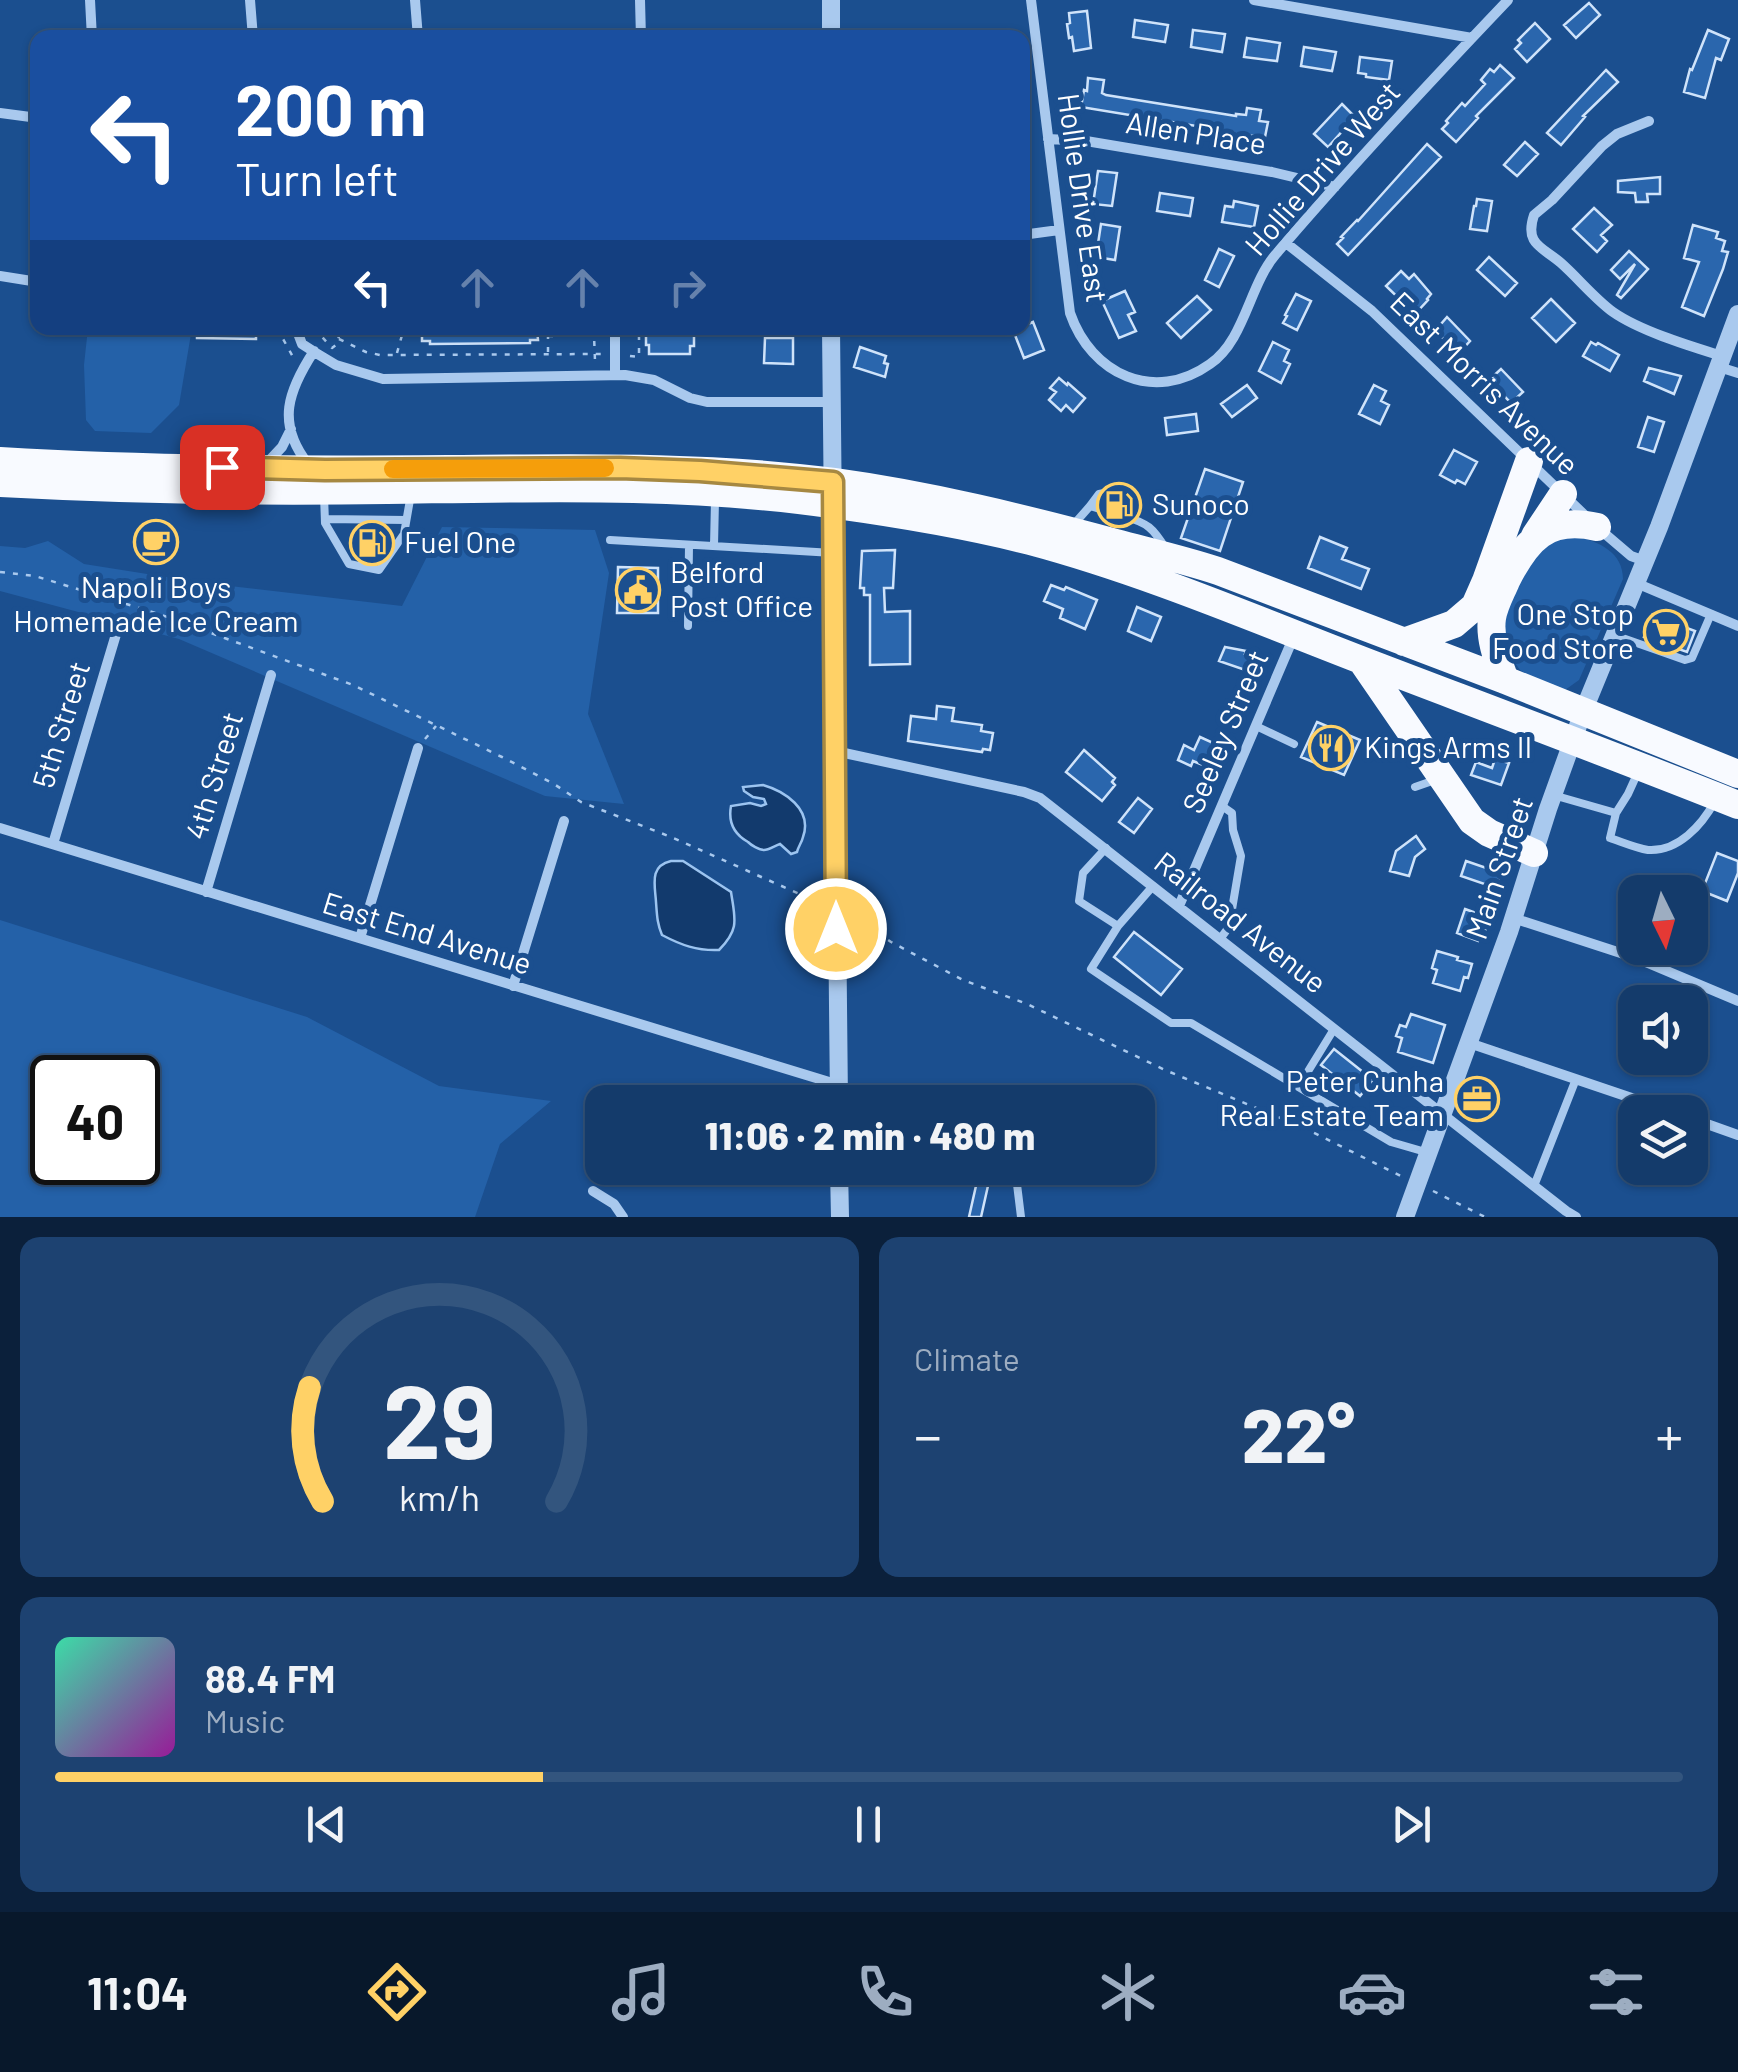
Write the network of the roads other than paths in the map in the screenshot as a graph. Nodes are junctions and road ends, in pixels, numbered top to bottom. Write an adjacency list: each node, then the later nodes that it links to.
1 (90, 0): 9 (street)
2 (250, 0): 10 (street)
3 (415, 0): 11 (street)
4 (640, 0): 12 (street)
5 (832, 0): 13 (street)
6 (1030, 0): 18 (street, Hollie Drive East)
7 (1254, 0): 14 (street)
8 (1508, 0): 14 (street, Hollie Drive West)
9 (92, 30)
10 (252, 30)
11 (417, 30)
12 (641, 30)
13 (831, 30)
14 (1472, 38): 19 (street, Hollie Drive West)
15 (0, 112): 16 (street)
16 (30, 117)
17 (1649, 121): 30 (street)
18 (1048, 139): 19 (street, Allen Place); 20 (street, Hollie Drive East)
19 (1335, 187): 22 (street, Hollie Drive West)
20 (1058, 230): 21 (street); 33 (street, Hollie Drive East)
21 (1030, 234)
22 (1286, 243): 33 (street, Hollie Drive West); 37 (street, East Morris Avenue)
23 (0, 276): 24 (street)
24 (30, 281)
25 (1738, 314): 30 (street, Main Street)
26 (299, 335): 29 (street)
27 (614, 335): 32 (street)
28 (832, 335): 34 (street)
29 (314, 351): 32 (street); 35 (street)
30 (1721, 361): 31 (street); 58 (street, Main Street)
31 (1738, 373)
32 (615, 375): 34 (street)
33 (1188, 375)
34 (832, 402): 42 (street)
35 (291, 428): 38 (street); 41 (street)
36 (0, 461): 38 (highway)
37 (1529, 461): 44 (street, East Morris Avenue); 66 (highway)
38 (260, 468): 41 (highway)
39 (0, 483): 41 (highway)
40 (412, 490): 41 (highway); 43 (highway); 49 (lane)
41 (320, 493): 42 (highway); 49 (lane); 49 (lane)
42 (833, 493): 43 (highway); 51 (highway); 56 (street); 64 (highway)
43 (715, 494): 55 (lane)
44 (1564, 494): 50 (street, East Morris Avenue); 52 (highway)
45 (1090, 506): 46 (lane); 48 (lane); 51 (lane)
46 (1102, 510)
47 (1123, 516): 48 (lane)
48 (1134, 519): 57 (lane)
49 (406, 520)
50 (1597, 527): 52 (highway); 58 (street, East Morris Avenue)
51 (1069, 530): 57 (highway)
52 (1534, 537): 69 (highway)
53 (610, 540): 54 (lane)
54 (690, 544): 55 (lane); 62 (lane)
55 (714, 546): 56 (lane)
56 (833, 552): 75 (street)
57 (1172, 557): 66 (highway)
58 (1645, 561): 59 (street, Main Street)
59 (1636, 582): 60 (street); 65 (street, Main Street)
60 (1710, 614): 63 (street); 65 (lane)
61 (120, 621): 86 (street, 5th Street)
62 (688, 626)
63 (1738, 626)
64 (1296, 632): 67 (highway); 71 (street, Seeley Street)
65 (1614, 635): 70 (street, Main Street)
66 (1404, 642): 69 (highway)
67 (1361, 660): 72 (highway); 78 (highway)
68 (271, 675): 90 (street, 4th Street)
69 (1506, 680): 70 (highway)
70 (1583, 712): 72 (street, Main Street); 77 (highway)
71 (1256, 726): 73 (lane); 82 (street, Seeley Street)
72 (1574, 742): 76 (highway); 80 (street, Main Street)
73 (1294, 744)
74 (418, 748): 94 (street)
75 (836, 751): 87 (street, Railroad Avenue); 102 (street)
76 (1641, 766): 81 (highway); 83 (lane)
77 (1738, 774)
78 (1442, 777): 79 (lane); 88 (highway)
79 (1415, 787)
80 (1553, 795): 83 (lane); 88 (street, Main Street)
81 (1728, 801): 83 (lane)
82 (1222, 806): 91 (street, Seeley Street); 95 (lane)
83 (1616, 813)
84 (564, 821): 96 (street)
85 (0, 828): 86 (street, East End Avenue)
86 (53, 844): 90 (street, East End Avenue)
87 (1106, 848): 89 (street, Railroad Avenue); 93 (lane)
88 (1534, 854): 92 (street, Main Street)
89 (1153, 886): 91 (street, Railroad Avenue); 93 (lane)
90 (206, 892): 94 (street, East End Avenue)
91 (1179, 906): 95 (street, Railroad Avenue)
92 (1513, 918): 97 (street); 99 (street, Main Street)
93 (1118, 926): 103 (lane)
94 (360, 938): 96 (street, East End Avenue)
95 (1220, 939): 98 (street, Railroad Avenue)
96 (513, 986): 101 (street, East End Avenue)
97 (1738, 1001)
98 (1334, 1029): 103 (lane); 105 (street, Railroad Avenue)
99 (1469, 1043): 100 (street); 105 (street, Main Street)
100 (1576, 1079): 104 (street); 111 (lane)
101 (812, 1085)
102 (839, 1085)
103 (1300, 1086): 108 (lane)
104 (1623, 1095)
105 (1442, 1114): 108 (street, Main Street); 111 (street, Railroad Avenue)
106 (1708, 1124): 107 (street)
107 (1738, 1135)
108 (1429, 1153): 116 (street, Main Street)
109 (840, 1185): 114 (street)
110 (1018, 1185): 115 (lane)
111 (1534, 1186): 117 (street, Railroad Avenue)
112 (594, 1191): 113 (street)
113 (623, 1217)
114 (840, 1217)
115 (1021, 1217)
116 (1405, 1217)
117 (1576, 1217)

